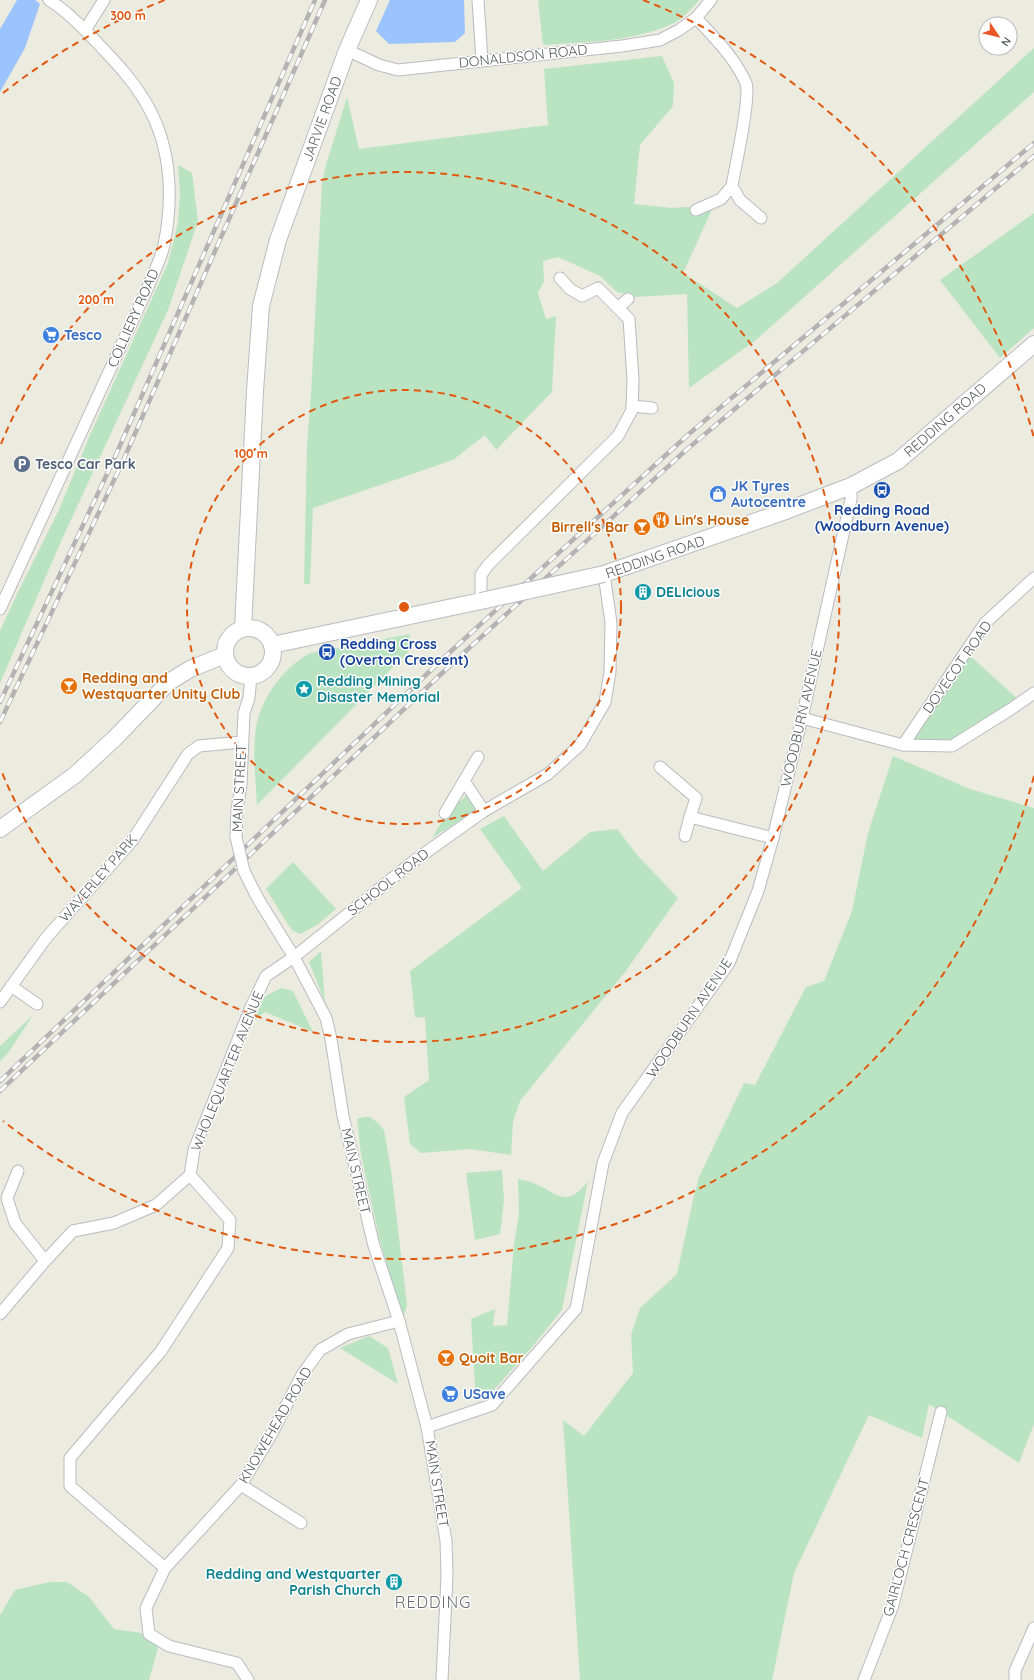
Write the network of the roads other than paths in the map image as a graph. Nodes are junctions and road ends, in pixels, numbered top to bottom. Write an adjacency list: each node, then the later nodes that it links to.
1 (104, 0): 7 (street)
2 (369, 0): 8 (main road, JARVIE ROAD)
3 (478, 0): 9 (street)
4 (711, 0): 6 (street, DONALDSON ROAD)
5 (53, 3): 7 (street)
6 (696, 18): 9 (street, DONALDSON ROAD); 10 (street)
7 (85, 30): 23 (street, COLLIERY ROAD)
8 (347, 50): 9 (street, DONALDSON ROAD); 24 (main road, JARVIE ROAD)
9 (482, 61)
10 (732, 186): 11 (street); 12 (street)
11 (696, 210)
12 (761, 218)
13 (560, 278): 15 (street)
14 (628, 299): 15 (street)
15 (618, 308): 17 (street)
16 (1034, 344): 19 (main road, REDDING ROAD)
17 (632, 406): 18 (street); 22 (street)
18 (652, 408)
19 (850, 486): 20 (main road, REDDING ROAD); 29 (street, WOODBURN AVENUE)
20 (604, 574): 22 (main road, REDDING ROAD, bridge); 35 (street, SCHOOL ROAD)
21 (1034, 578): 31 (street, DOVECOT ROAD)
22 (481, 601): 25 (main road, REDDING ROAD)
23 (0, 609)
24 (243, 628): 25 (main road); 26 (main road)
25 (272, 645): 27 (main road)
26 (225, 655): 27 (main road); 38 (main road)
27 (251, 676): 30 (street, MAIN STREET)
28 (1034, 693): 31 (street)
29 (802, 718): 31 (street); 40 (street, WOODBURN AVENUE)
30 (242, 742): 41 (street, MAIN STREET, bridge); 42 (street, WAVERLEY PARK)
31 (903, 745)
32 (478, 757): 34 (street)
33 (660, 767): 37 (street)
34 (464, 781): 35 (street); 36 (street)
35 (484, 811): 41 (street, SCHOOL ROAD)
36 (445, 813)
37 (690, 817): 39 (street); 40 (street)
38 (0, 829)
39 (685, 836)
40 (773, 838): 51 (street, WOODBURN AVENUE)
41 (294, 957): 46 (street, WHOLEQUARTER AVENUE); 49 (street, MAIN STREET)
42 (12, 986): 43 (street, WAVERLEY PARK); 44 (street)
43 (0, 1002)
44 (37, 1004)
45 (18, 1170): 47 (street)
46 (190, 1175): 47 (street); 54 (street)
47 (45, 1261): 48 (street)
48 (0, 1314)
49 (399, 1321): 51 (street, MAIN STREET); 52 (street, KNOWEHEAD ROAD)
50 (942, 1412): 58 (street, GAIRLOCH CRESCENT)
51 (428, 1427): 57 (street, MAIN STREET)
52 (241, 1485): 53 (street); 54 (street, KNOWEHEAD ROAD)
53 (301, 1523)
54 (165, 1568): 56 (street, KNOWEHEAD ROAD)
55 (1034, 1628): 59 (street)
56 (248, 1680)
57 (442, 1680)
58 (864, 1680)
59 (1015, 1680)

